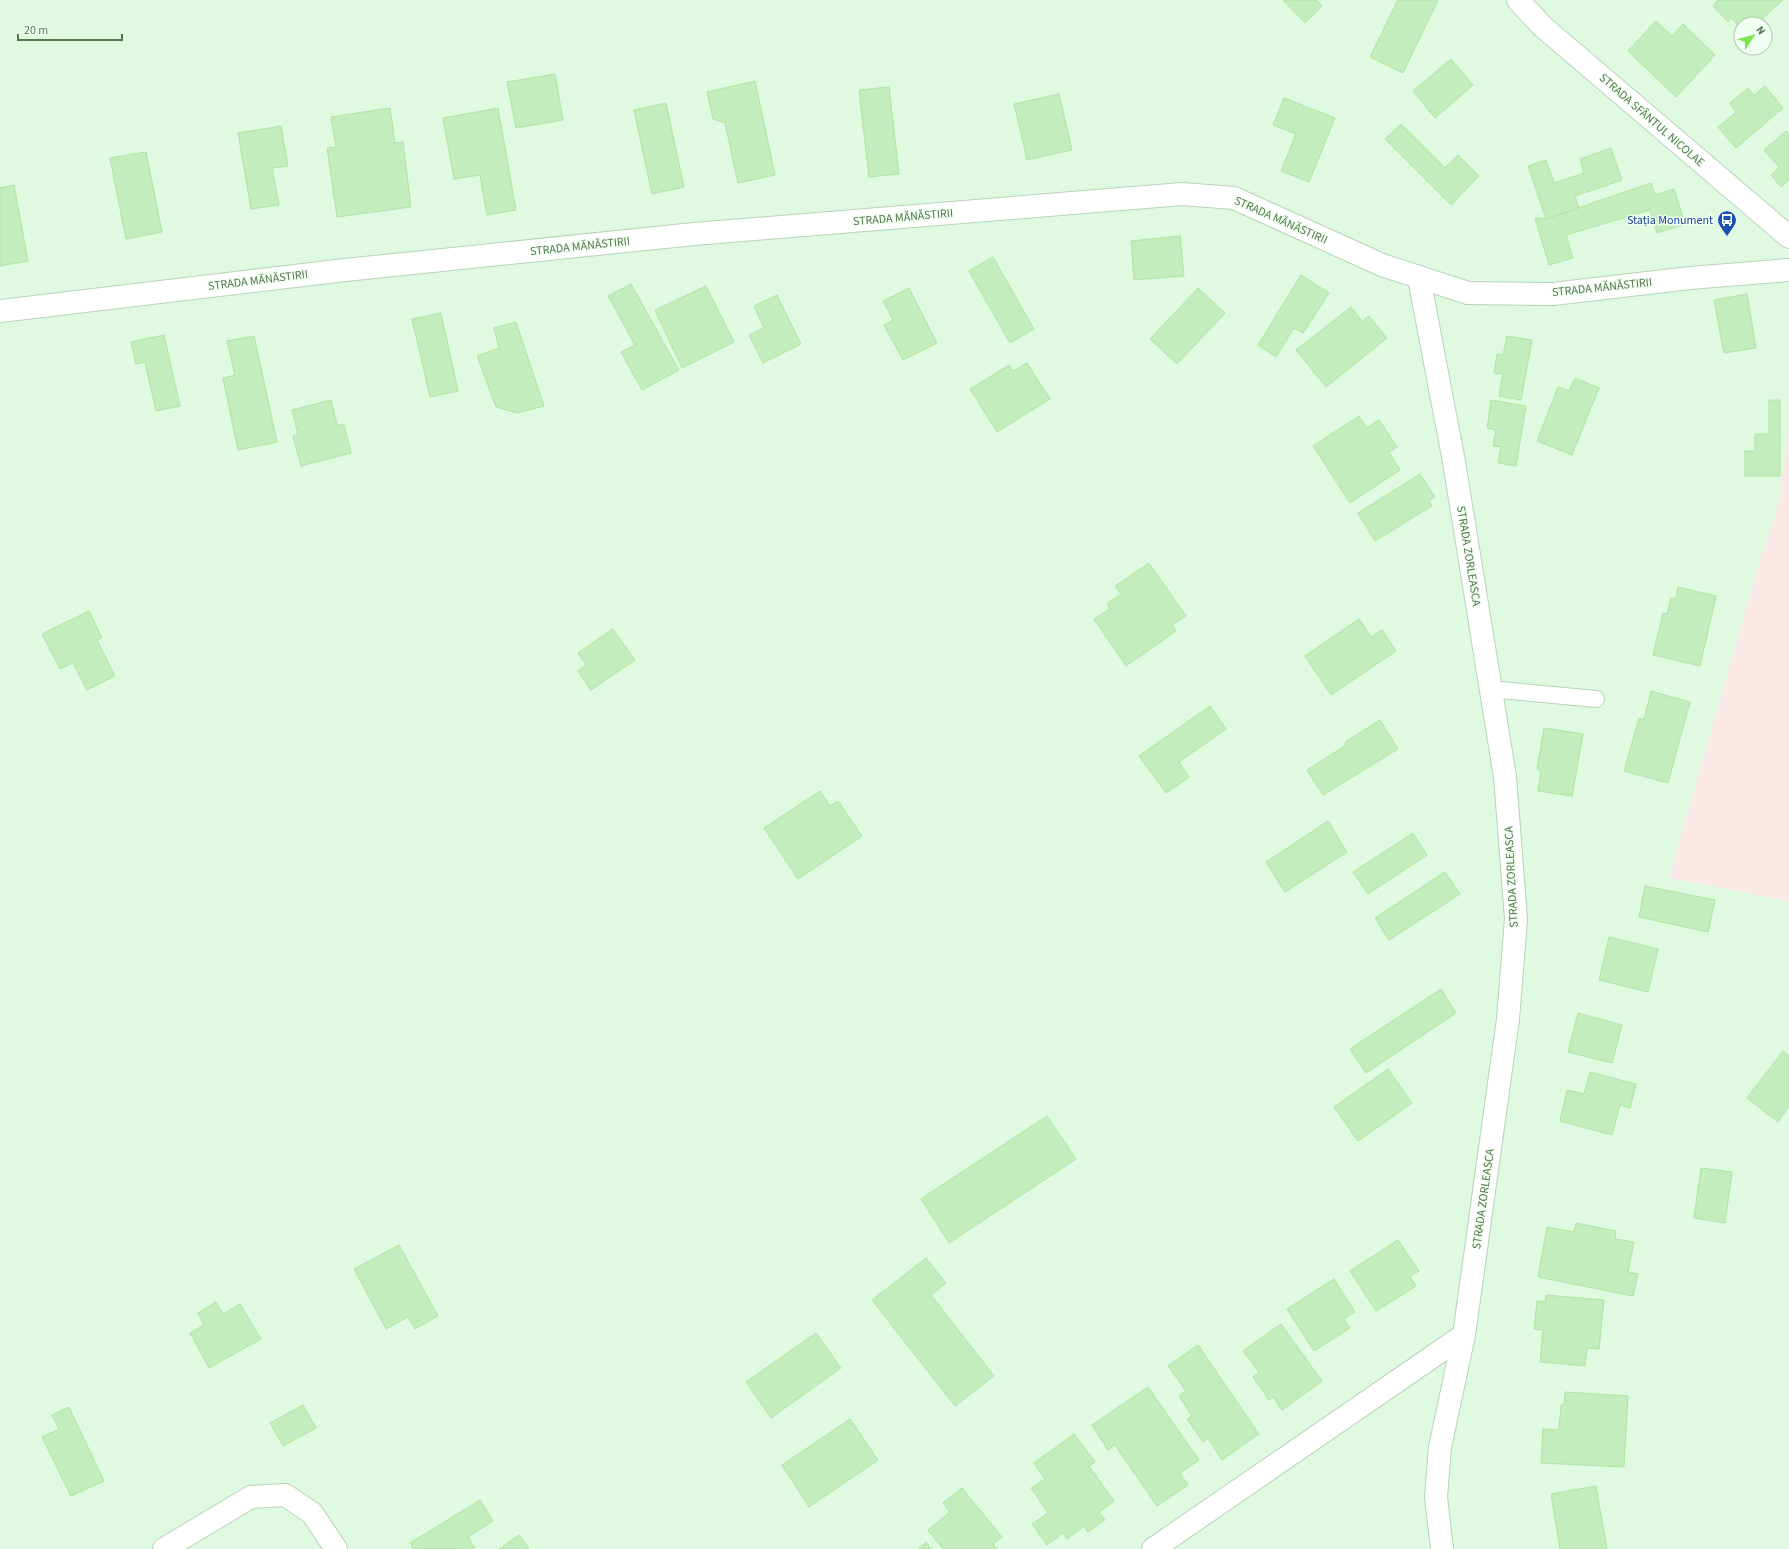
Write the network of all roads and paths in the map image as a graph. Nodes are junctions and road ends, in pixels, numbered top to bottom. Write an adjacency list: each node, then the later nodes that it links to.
1 (1518, 0): 2 (street, STRADA SFÂNTUL NICOLAE)
2 (1789, 237)
3 (1789, 270): 4 (street, STRADA MĂNĂSTIRII)
4 (1419, 278): 5 (street, STRADA MĂNĂSTIRII); 6 (street, STRADA ZORLEASCA)
5 (0, 311)
6 (1490, 689): 7 (lane); 8 (street, STRADA ZORLEASCA)
7 (1596, 699)
8 (1464, 1335): 11 (street); 12 (street, STRADA ZORLEASCA)
9 (164, 1549): 10 (street)
10 (336, 1549)
11 (1153, 1549)
12 (1442, 1549)

